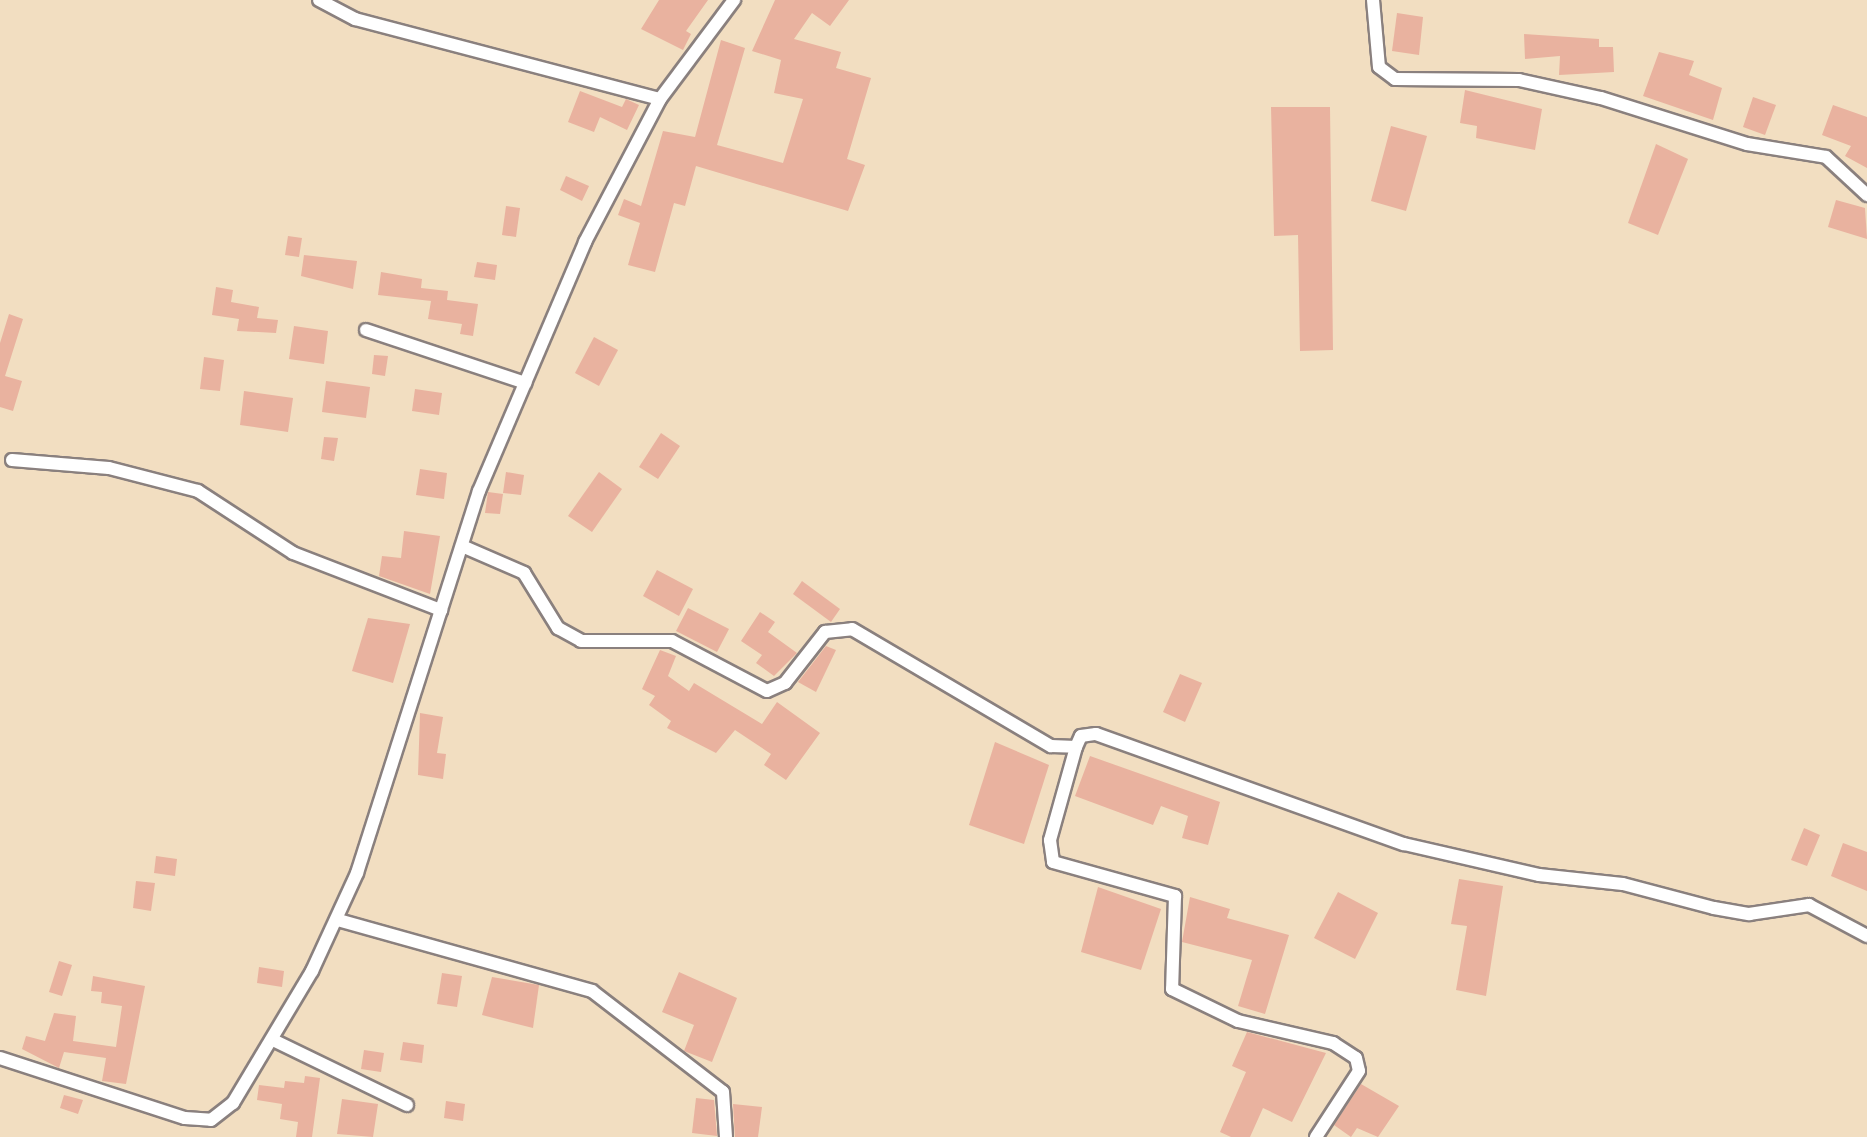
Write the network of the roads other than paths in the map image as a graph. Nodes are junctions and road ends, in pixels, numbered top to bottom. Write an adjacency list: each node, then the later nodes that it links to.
1 (319, 0): 4 (street)
2 (734, 0): 4 (street)
3 (1373, 0): 5 (street)
4 (660, 99): 7 (street)
5 (1867, 195)
6 (366, 330): 7 (street)
7 (525, 383): 9 (street)
8 (12, 460): 10 (street)
9 (462, 546): 10 (street); 11 (street)
10 (441, 610): 12 (street)
11 (1076, 747): 13 (street); 18 (street)
12 (338, 920): 14 (street); 17 (street)
13 (1867, 936)
14 (273, 1040): 15 (street); 16 (street)
15 (0, 1058)
16 (407, 1105)
17 (726, 1137)
18 (1316, 1137)

